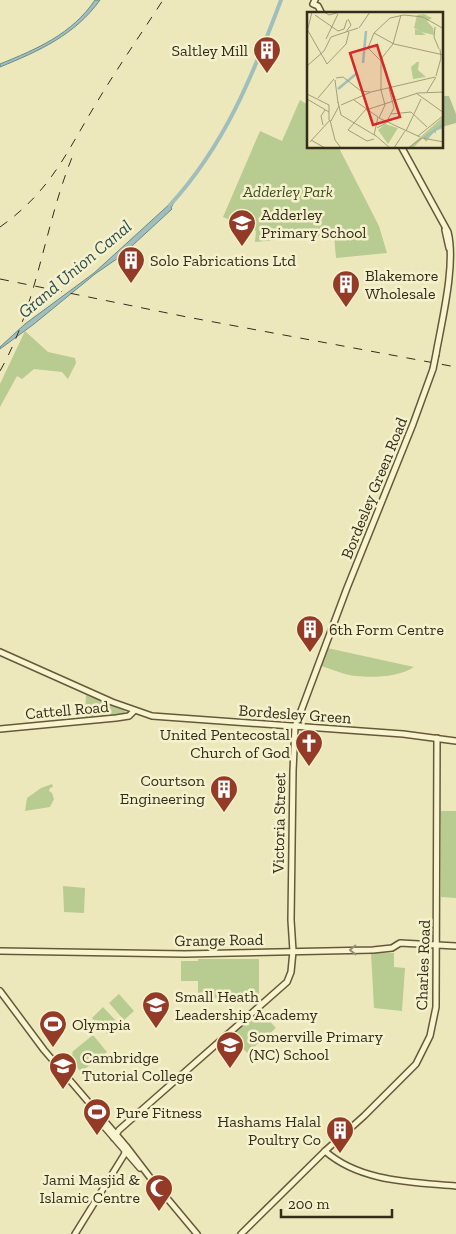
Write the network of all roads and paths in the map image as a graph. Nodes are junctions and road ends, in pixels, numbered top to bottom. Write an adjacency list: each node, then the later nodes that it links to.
1 (403, 149): 2 (main road, Bordesley Green Road)
2 (453, 251): 5 (main road, Bordesley Green Road, bridge)
3 (0, 652): 4 (main road, Bordesley Green)
4 (134, 711): 5 (main road, Bordesley Green); 6 (main road, Cattell Road)
5 (295, 727): 7 (main road, Bordesley Green); 12 (main road, Victoria Street)
6 (0, 729)
7 (437, 738): 8 (main road, Bordesley Green); 9 (main road, Charles Road)
8 (456, 741)
9 (437, 946): 10 (main road, Grange Road); 12 (main road, Grange Road, one-way to 12); 16 (main road, Charles Road)
10 (456, 946)
11 (0, 951): 12 (main road, Grange Road)
12 (294, 951): 14 (main road, Victoria Street)
13 (0, 991): 14 (main road)
14 (115, 1136): 15 (main road); 17 (main road)
15 (126, 1146): 17 (main road); 18 (main road)
16 (325, 1151): 19 (main road); 22 (main road, Charles Road)
17 (126, 1152): 18 (main road); 20 (main road)
18 (152, 1180): 21 (main road)
19 (456, 1186)
20 (75, 1234)
21 (197, 1234)
22 (241, 1234)

